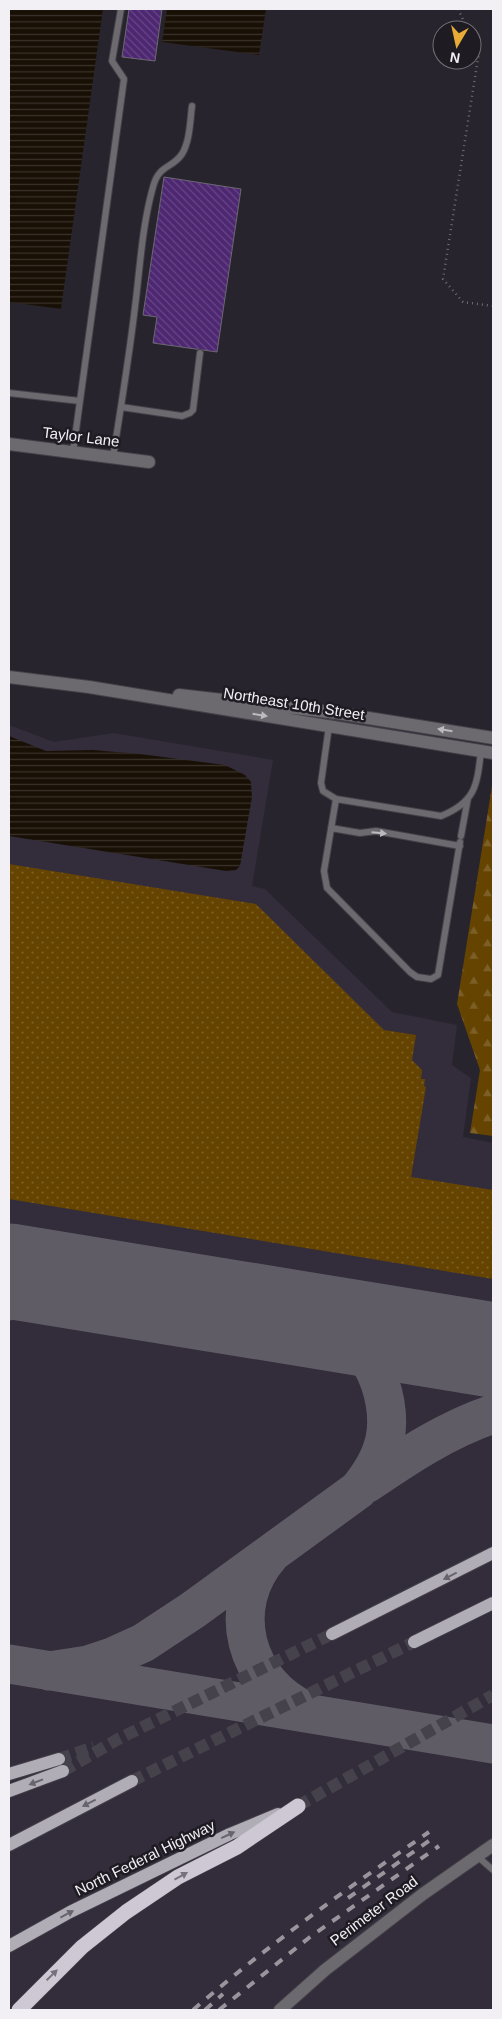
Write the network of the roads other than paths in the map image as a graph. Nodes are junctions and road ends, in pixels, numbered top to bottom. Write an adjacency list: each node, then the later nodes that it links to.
1 (121, 9): 5 (lane)
2 (192, 106): 6 (lane)
3 (200, 353): 6 (lane)
4 (9, 392): 5 (lane)
5 (80, 401): 8 (lane)
6 (121, 408): 9 (lane)
7 (9, 444): 8 (street, Taylor Lane)
8 (73, 452): 9 (street, Taylor Lane)
9 (113, 457): 10 (street, Taylor Lane)
10 (149, 462)
11 (9, 677): 12 (street, Northeast 10th Street)
12 (89, 687): 13 (street, Northeast 10th Street, one-way to 13); 14 (street, Northeast 10th Street, one-way to 12)
13 (329, 726): 16 (street, Northeast 10th Street); 18 (lane)
14 (493, 738)
15 (493, 744): 16 (street)
16 (487, 752): 17 (lane)
17 (468, 798): 18 (lane); 20 (lane)
18 (336, 799): 19 (lane)
19 (331, 828): 20 (lane, one-way to 20); 20 (lane)
20 (461, 841)
21 (493, 1553): 23 (main road, one-way to 23)
22 (493, 1603): 24 (main road)
23 (332, 1634)
24 (414, 1642)
25 (9, 1774): 27 (main road, one-way to 27)
26 (132, 1781): 30 (main road, one-way to 30)
27 (9, 1792)
28 (298, 1806): 33 (main road, North Federal Highway, one-way to 28); 34 (highway, one-way to 28)
29 (493, 1844): 31 (street, Perimeter Road)
30 (9, 1845)
31 (477, 1856): 32 (lane); 35 (street, Perimeter Road)
32 (493, 1870)
33 (9, 1946)
34 (19, 2010)
35 (280, 2010)

